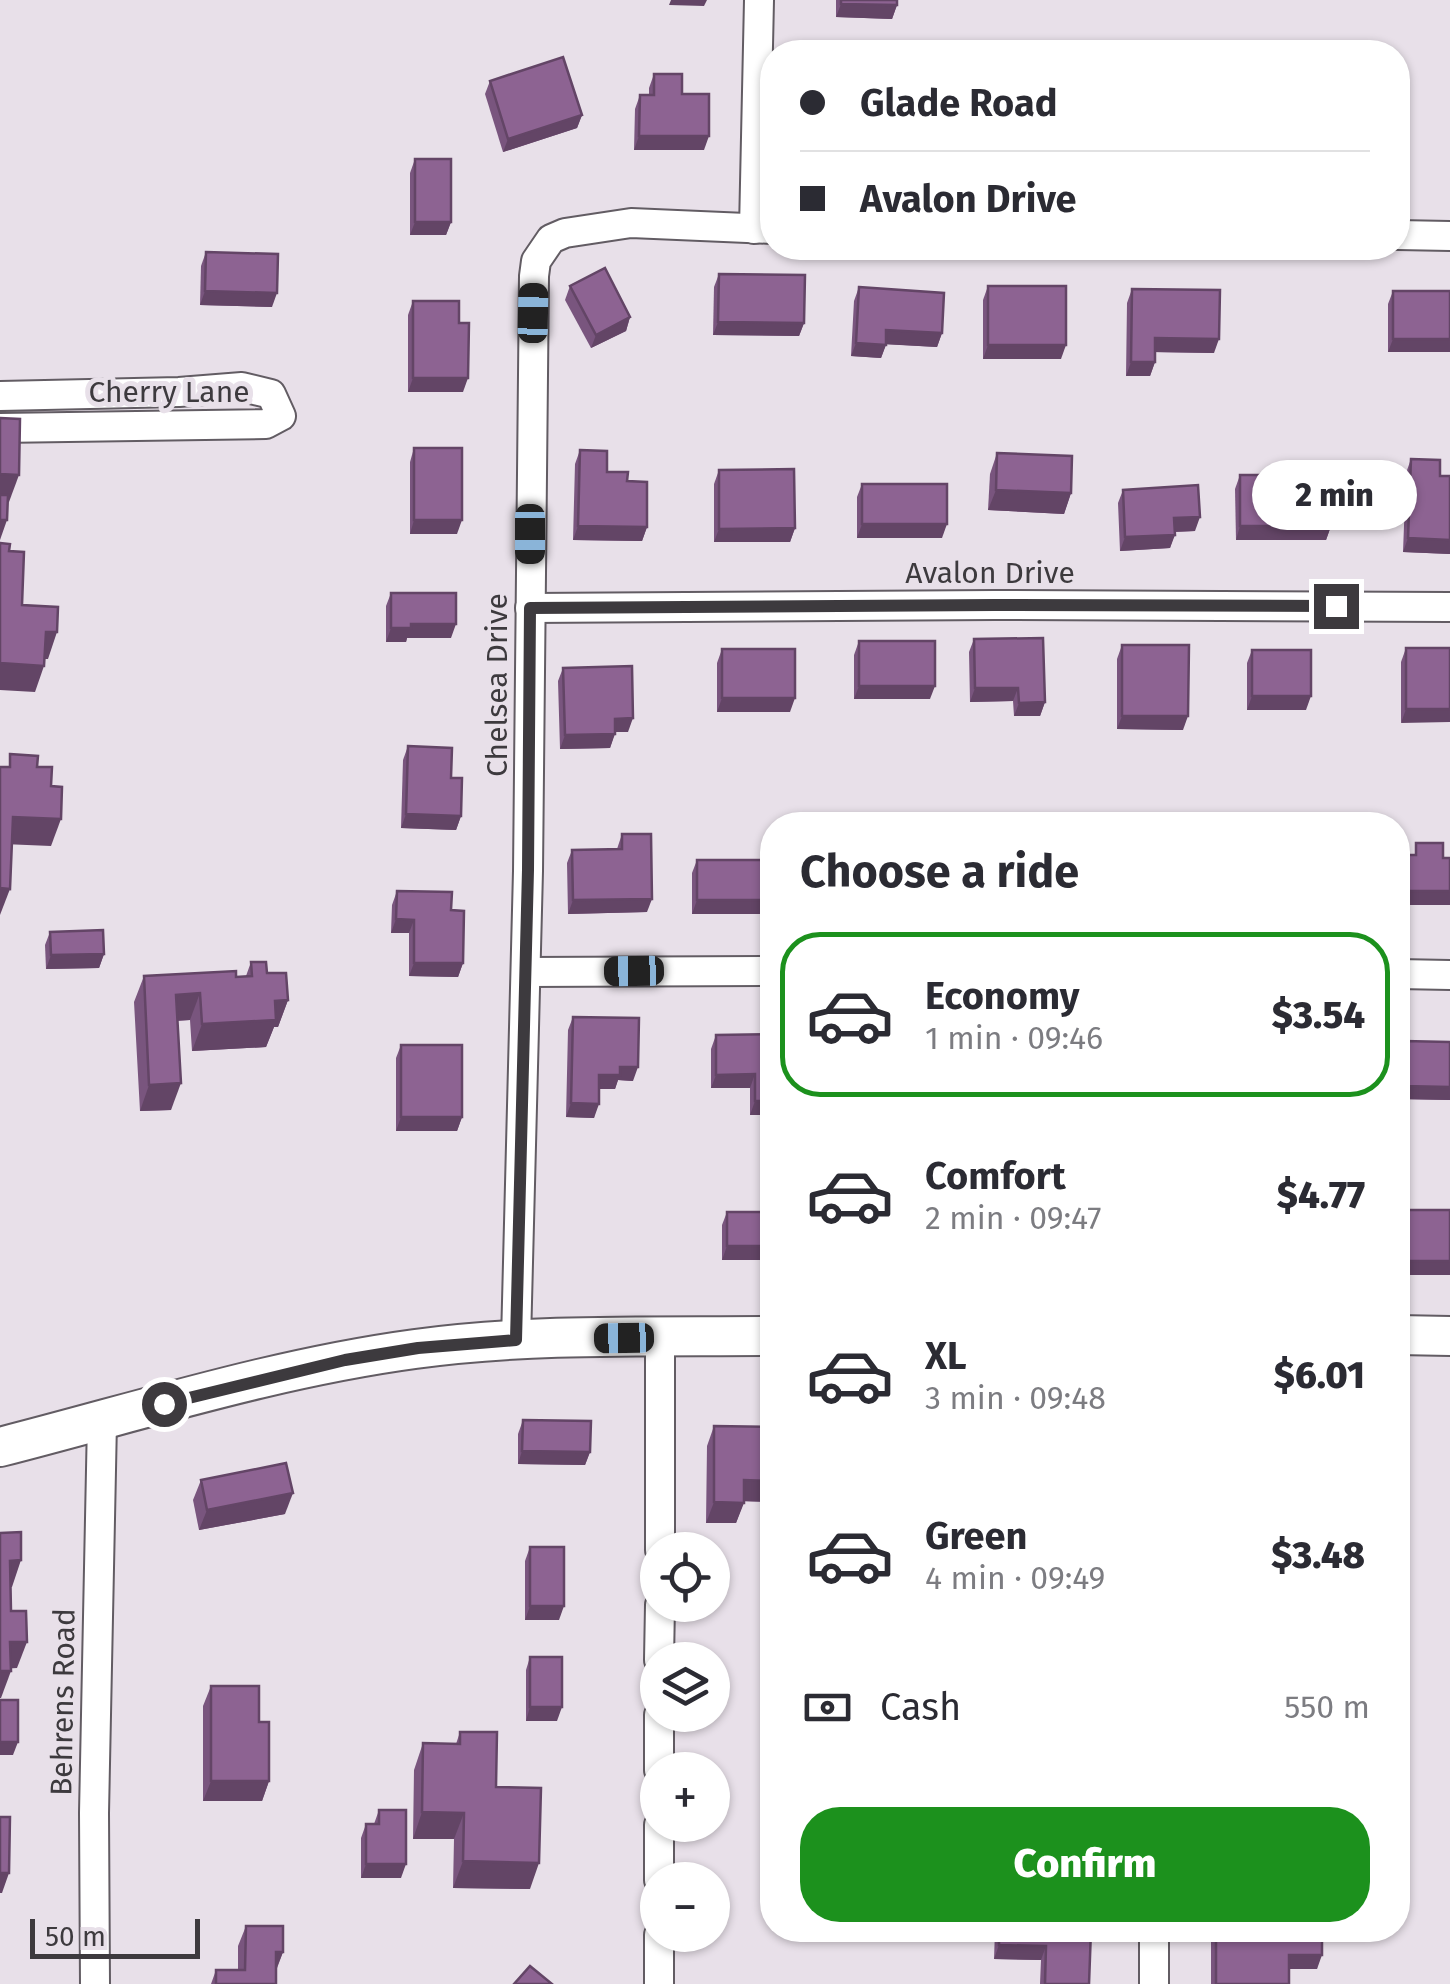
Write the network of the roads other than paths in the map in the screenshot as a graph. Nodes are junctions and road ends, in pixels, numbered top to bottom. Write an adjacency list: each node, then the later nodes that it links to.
1 (760, 0): 2 (street)
2 (761, 40)
3 (760, 229): 9 (street, Chelsea Drive)
4 (1410, 234): 5 (street)
5 (1450, 236)
6 (0, 396): 7 (street, Cherry Lane)
7 (0, 428)
8 (1450, 607): 9 (street, Avalon Drive)
9 (530, 608): 11 (street, Chelsea Drive)
10 (760, 970): 11 (street)
11 (526, 972): 18 (street, Chelsea Drive)
12 (1410, 974): 13 (street)
13 (1450, 974)
14 (1410, 1335): 16 (main road)
15 (760, 1336): 17 (main road)
16 (1450, 1336)
17 (660, 1337): 18 (main road); 21 (street)
18 (516, 1340): 19 (main road)
19 (102, 1421): 20 (main road); 24 (street, Behrens Road)
20 (0, 1447)
21 (660, 1532)
22 (1154, 1942): 26 (street)
23 (659, 1952): 25 (street)
24 (95, 1984)
25 (659, 1984)
26 (1154, 1984)

